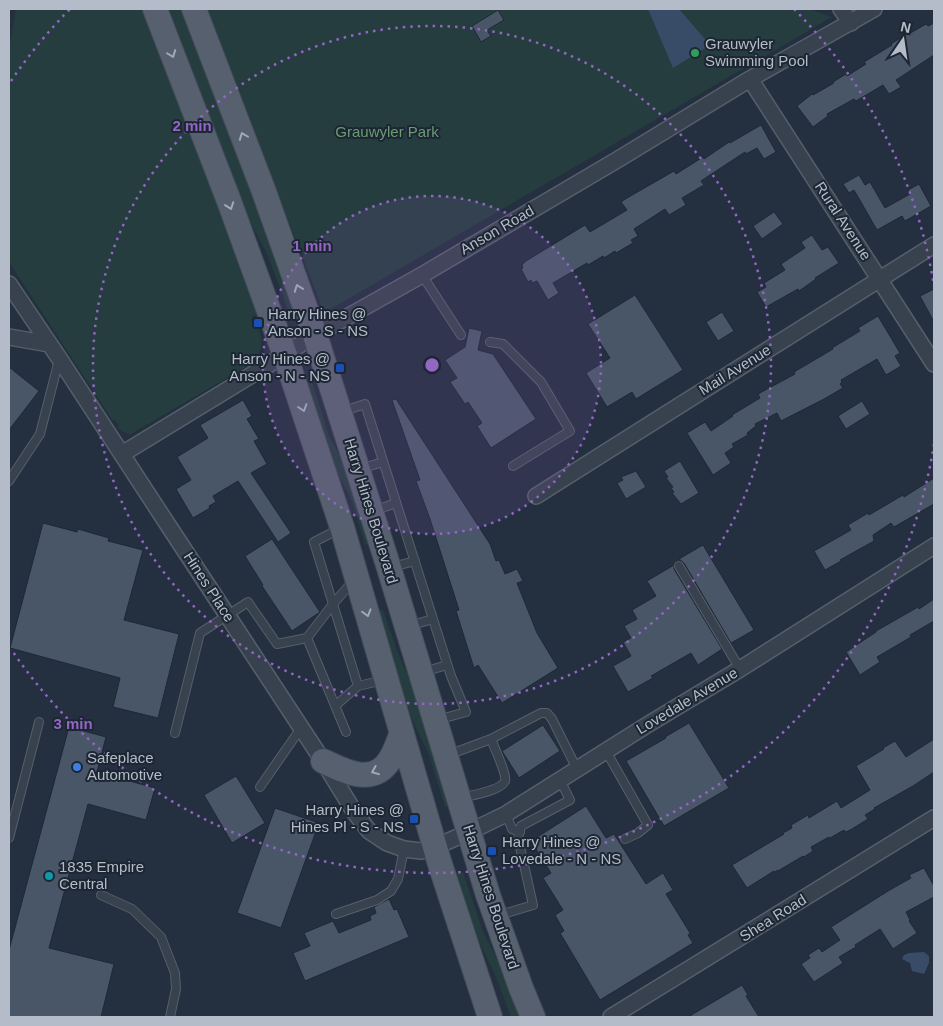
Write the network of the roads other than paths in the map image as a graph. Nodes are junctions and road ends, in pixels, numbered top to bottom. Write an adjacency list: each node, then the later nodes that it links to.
1 (155, 9): 16 (main road, one-way to 16)
2 (194, 9): 11 (main road, Harry Hines Boulevard, one-way to 2)
3 (841, 9): 5 (street)
4 (874, 9): 5 (street, Anson Road)
5 (851, 23): 6 (street, Anson Road)
6 (750, 80): 8 (street, Anson Road); 9 (street, Rural Avenue)
7 (934, 245): 9 (street, Mail Avenue)
8 (422, 274): 11 (street, Anson Road); 12 (lane)
9 (880, 278): 18 (street, Rural Avenue); 25 (street, Mail Avenue)
10 (9, 284): 15 (street, Hines Place)
11 (315, 335): 16 (street, Anson Road); 19 (main road, Harry Hines Boulevard)
12 (461, 335)
13 (9, 337): 15 (street)
14 (490, 342): 22 (lane)
15 (49, 344): 17 (street, Hines Place)
16 (285, 354): 20 (street, Anson Road); 28 (main road, one-way to 28)
17 (59, 358): 20 (street, Hines Place); 24 (lane)
18 (934, 364)
19 (340, 412): 21 (lane); 23 (main road, Harry Hines Boulevard)
20 (122, 454): 35 (street, Hines Place)
21 (383, 462): 23 (lane); 26 (lane)
22 (513, 466)
23 (358, 470): 27 (main road, Harry Hines Boulevard)
24 (9, 481)
25 (536, 496)
26 (396, 503): 27 (lane); 30 (lane)
27 (372, 512): 32 (main road, Harry Hines Boulevard)
28 (342, 527): 33 (main road); 34 (lane)
29 (934, 546): 40 (street, Lovedale Avenue)
30 (414, 561): 32 (lane); 36 (lane)
31 (679, 566): 40 (lane)
32 (389, 568): 33 (main road); 37 (main road, Harry Hines Boulevard)
33 (357, 576): 34 (lane); 42 (main road, one-way to 42)
34 (333, 604): 38 (lane); 43 (lane)
35 (227, 615): 38 (lane); 47 (street, Hines Place); 49 (lane)
36 (433, 619): 37 (lane); 39 (lane)
37 (407, 627): 41 (main road, Harry Hines Boulevard)
38 (307, 638): 44 (lane)
39 (447, 665): 41 (lane); 45 (lane)
40 (740, 669): 52 (street, Lovedale Avenue)
41 (421, 673): 45 (main road, Harry Hines Boulevard)
42 (386, 679): 43 (lane); 50 (main road)
43 (358, 686): 44 (lane)
44 (335, 706): 48 (lane)
45 (435, 720): 53 (main road, Harry Hines Boulevard)
46 (39, 722): 63 (lane)
47 (301, 728): 54 (street, Hines Place); 57 (lane)
48 (346, 732)
49 (175, 733)
50 (402, 733): 54 (main road, one-way to 54); 65 (main road)
51 (491, 739): 53 (lane); 55 (lane); 58 (lane)
52 (606, 751): 55 (street, Lovedale Avenue); 64 (lane)
53 (446, 755): 58 (main road, Harry Hines Boulevard)
54 (323, 761): 66 (street, Hines Place)
55 (577, 769): 56 (street, Lovedale Avenue)
56 (560, 780): 59 (street, Lovedale Avenue); 62 (lane)
57 (260, 787)
58 (459, 799): 61 (main road, Harry Hines Boulevard)
59 (506, 814): 61 (street, Lovedale Avenue); 62 (lane)
60 (934, 818): 73 (street, Shea Road)
61 (470, 832): 65 (street, Lovedale Avenue); 69 (main road, Harry Hines Boulevard)
62 (520, 832): 69 (lane)
63 (9, 838)
64 (626, 839)
65 (435, 847): 66 (street, Hines Place); 71 (main road)
66 (404, 849): 68 (lane)
67 (101, 896): 70 (lane)
68 (336, 914)
69 (496, 917): 72 (main road, Harry Hines Boulevard)
70 (170, 1017)
71 (490, 1017)
72 (533, 1017)
73 (611, 1017)

